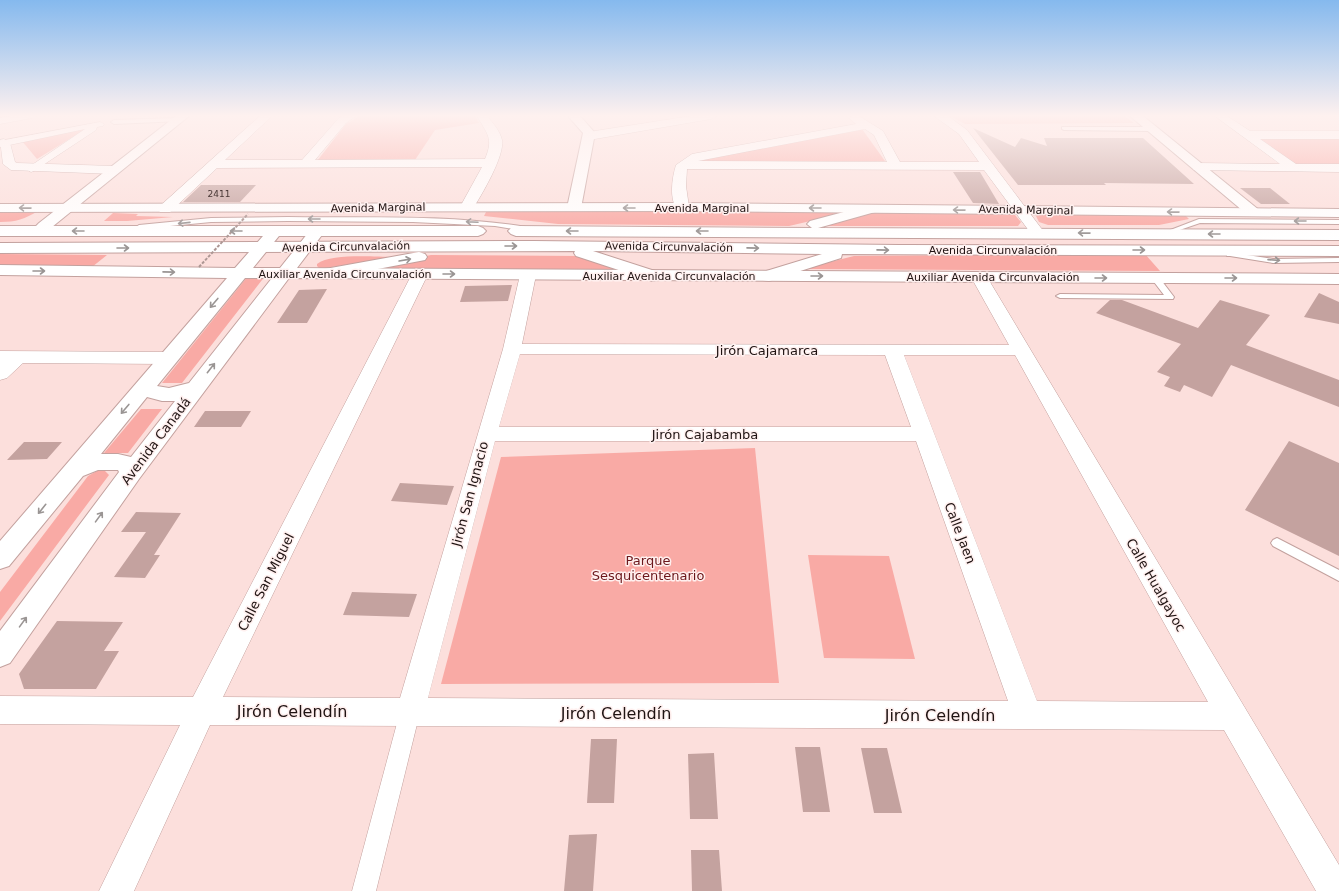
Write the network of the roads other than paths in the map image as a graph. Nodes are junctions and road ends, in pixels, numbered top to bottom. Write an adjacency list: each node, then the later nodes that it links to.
1 (7, 158): 22 (street)
2 (49, 158): 22 (street)
3 (130, 158): 23 (main road)
4 (221, 158): 13 (street)
5 (311, 158): 14 (street)
6 (491, 158): 15 (street)
7 (584, 158): 28 (main road)
8 (695, 158): 16 (street)
9 (891, 158): 17 (street)
10 (982, 158): 18 (street)
11 (1187, 158): 19 (main road)
12 (1279, 158): 20 (street)
13 (214, 164): 14 (street); 30 (street)
14 (305, 164): 15 (street)
15 (489, 164): 27 (street)
16 (682, 165): 17 (street); 29 (street)
17 (895, 165): 18 (street)
18 (989, 166): 32 (street)
19 (1198, 167): 20 (street); 33 (main road)
20 (1294, 168): 21 (street)
21 (1339, 168)
22 (31, 169): 23 (street)
23 (114, 170): 26 (main road)
24 (0, 208): 25 (main road, Avenida Marginal, one-way to 24)
25 (50, 208): 26 (main road, Avenida Marginal); 37 (main road)
26 (66, 208): 30 (main road, Avenida Marginal); 38 (main road)
27 (467, 208): 28 (main road, Avenida Marginal); 30 (main road, Avenida Marginal)
28 (574, 208): 29 (main road, Avenida Marginal, one-way to 28)
29 (682, 208): 31 (main road, Avenida Marginal, one-way to 29)
30 (166, 209)
31 (870, 209): 32 (main road, Avenida Marginal, one-way to 31); 41 (main road)
32 (1020, 210): 33 (main road, Avenida Marginal, one-way to 32); 42 (street)
33 (1254, 213): 34 (main road, Avenida Marginal)
34 (1339, 213)
35 (1339, 222): 43 (lane, one-way to 43)
36 (538, 230): 39 (lane, one-way to 39); 41 (main road, Avenida Circunvalación, one-way to 36); 45 (main road, Avenida Circunvalación)
37 (7, 231): 38 (main road, Avenida Circunvalación)
38 (45, 231): 39 (main road, Avenida Circunvalación, one-way to 38)
39 (102, 231): 40 (main road, Avenida Circunvalación, one-way to 39)
40 (275, 231): 45 (main road, Avenida Circunvalación); 49 (main road)
41 (791, 231): 42 (main road, Avenida Circunvalación)
42 (1037, 232): 43 (main road, Avenida Circunvalación, one-way to 42)
43 (1162, 234): 44 (main road, Avenida Circunvalación, one-way to 43)
44 (1339, 235)
45 (311, 239): 46 (main road, Avenida Circunvalación); 49 (main road, Avenida Circunvalación); 56 (main road, Avenida Canadá)
46 (482, 246): 47 (main road, Avenida Circunvalación, one-way to 47); 57 (main road, one-way to 46)
47 (562, 246): 50 (main road, Avenida Circunvalación, one-way to 50); 60 (main road)
48 (0, 248): 49 (main road, Avenida Circunvalación, one-way to 49)
49 (261, 248): 55 (main road)
50 (852, 250): 51 (main road, Avenida Circunvalación, one-way to 51); 61 (main road)
51 (1194, 250): 52 (main road, Avenida Circunvalación); 53 (lane, one-way to 53)
52 (1339, 251)
53 (1339, 260)
54 (0, 270): 55 (main road, Auxiliar Avenida Circunvalación, one-way to 55)
55 (239, 273): 56 (main road, Auxiliar Avenida Circunvalación); 70 (main road, one-way to 70)
56 (284, 274): 57 (main road, Auxiliar Avenida Circunvalación); 73 (main road, Avenida Canadá, one-way to 56)
57 (325, 274): 58 (main road, Auxiliar Avenida Circunvalación)
58 (420, 274): 59 (main road, Auxiliar Avenida Circunvalación, one-way to 59); 83 (street, Calle San Miguel)
59 (528, 275): 60 (main road, Auxiliar Avenida Circunvalación); 66 (street, Jirón San Ignacio)
60 (652, 276): 61 (main road, Auxiliar Avenida Circunvalación)
61 (769, 276): 62 (main road, Auxiliar Avenida Circunvalación, one-way to 62)
62 (979, 277): 63 (main road, Auxiliar Avenida Circunvalación, one-way to 63); 67 (street, Calle Hualgayoc)
63 (1155, 278): 64 (main road, Auxiliar Avenida Circunvalación, one-way to 64); 65 (lane)
64 (1339, 279)
65 (1060, 296)
66 (512, 349): 68 (street, Jirón Cajamarca); 74 (street, Jirón San Ignacio)
67 (1021, 350): 68 (street, Jirón Cajamarca); 86 (street, Calle Hualgayoc)
68 (894, 351): 75 (street, Calle Jaen)
69 (9, 357): 70 (street); 71 (street)
70 (168, 358): 72 (main road)
71 (0, 374)
72 (144, 386): 73 (main road); 76 (main road, one-way to 76)
73 (196, 388): 77 (main road, Avenida Canadá)
74 (486, 434): 75 (street, Jirón Cajabamba); 84 (street, Jirón San Ignacio)
75 (923, 434): 85 (street, Calle Jaen)
76 (72, 471): 77 (main road); 79 (main road, one-way to 79)
77 (131, 473): 81 (main road, Avenida Canadá, one-way to 77)
78 (1277, 543): 80 (lane)
79 (0, 560)
80 (1339, 576)
81 (0, 654)
82 (0, 710): 83 (street, Jirón Celendín)
83 (202, 710): 84 (street, Jirón Celendín); 87 (street, Calle San Miguel)
84 (410, 712): 85 (street, Jirón Celendín); 88 (street)
85 (1028, 715): 86 (street, Jirón Celendín)
86 (1232, 716): 89 (street, Calle Hualgayoc)
87 (116, 891)
88 (364, 891)
89 (1335, 891)

